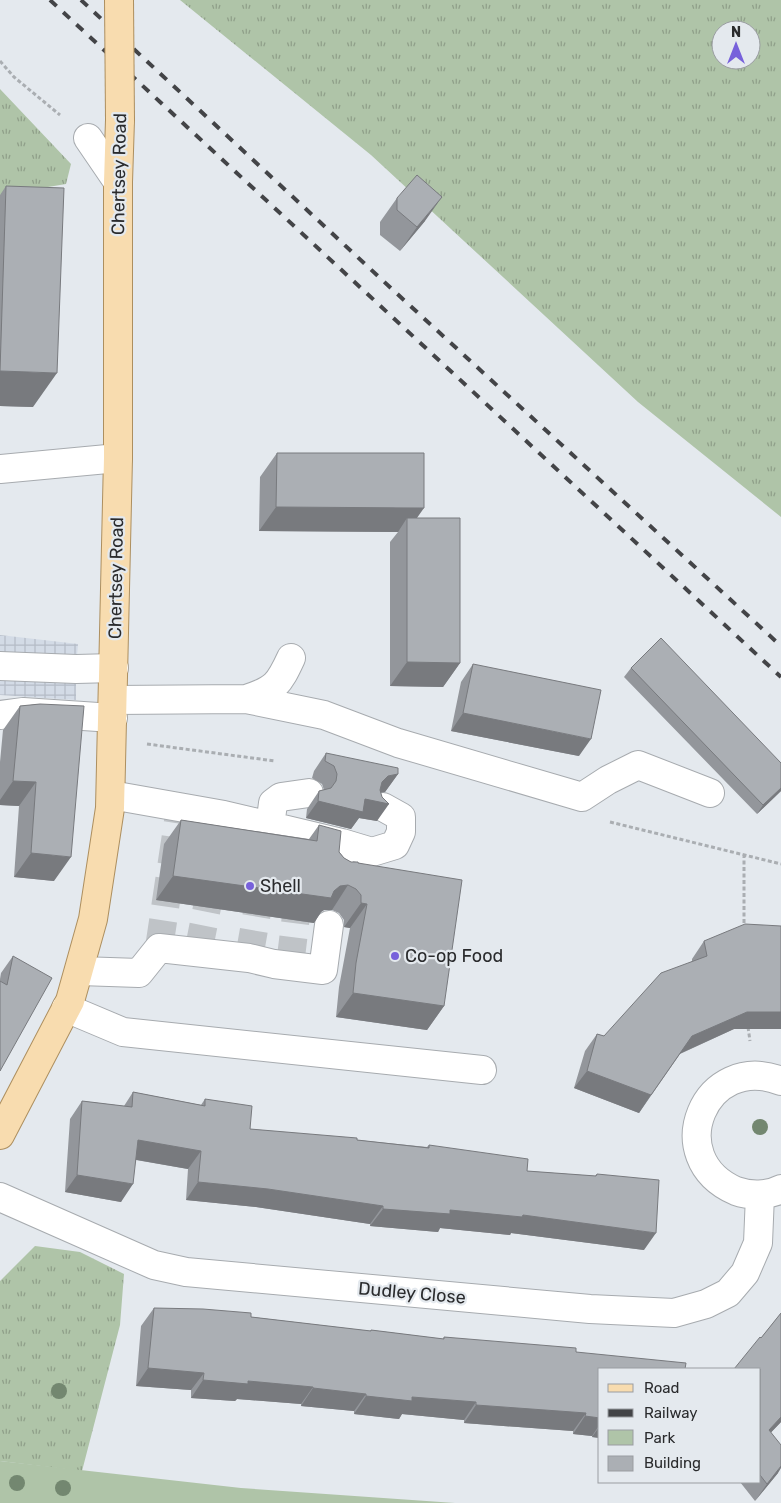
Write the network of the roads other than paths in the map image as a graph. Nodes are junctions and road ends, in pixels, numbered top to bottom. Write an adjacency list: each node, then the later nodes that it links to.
1 (119, 0): 3 (main road, Chertsey Road, bridge)
2 (88, 138): 3 (street)
3 (118, 182): 4 (main road, Chertsey Road)
4 (118, 458): 5 (street); 8 (main road, Chertsey Road)
5 (0, 469)
6 (291, 658): 9 (street)
7 (0, 666): 8 (street)
8 (114, 668): 10 (main road, Chertsey Road)
9 (246, 699): 10 (street); 13 (street)
10 (113, 709): 11 (street); 14 (main road, Chertsey Road)
11 (0, 715)
12 (309, 793): 16 (street)
13 (710, 793)
14 (111, 796): 16 (street); 20 (main road, Chertsey Road)
15 (383, 807): 17 (street)
16 (270, 827): 17 (street)
17 (342, 843): 18 (street)
18 (337, 871)
19 (329, 925): 20 (street)
20 (80, 971): 21 (main road, Chertsey Road)
21 (66, 1008): 22 (street); 24 (main road, Chertsey Road)
22 (482, 1070)
23 (781, 1081): 25 (street)
24 (0, 1135)
25 (770, 1192): 26 (street, Dudley Close)
26 (0, 1197)

